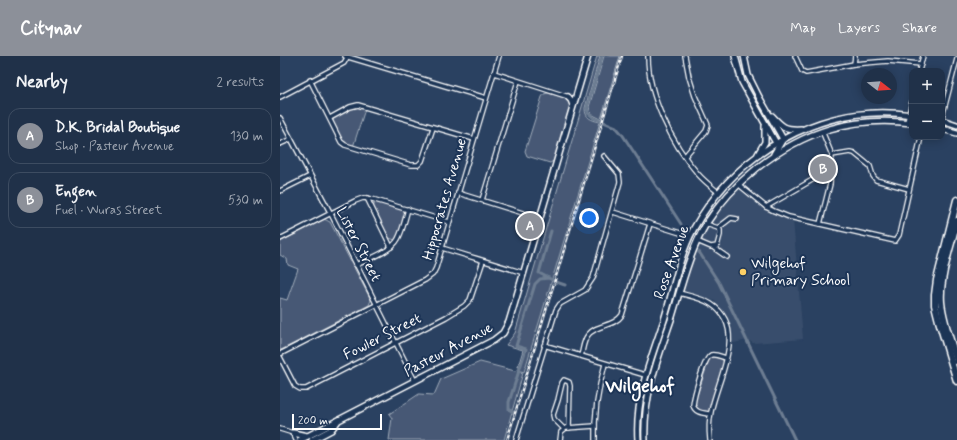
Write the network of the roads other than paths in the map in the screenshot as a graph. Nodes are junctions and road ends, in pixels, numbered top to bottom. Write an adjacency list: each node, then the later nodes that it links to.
1 (347, 56): 18 (street); 22 (street)
2 (499, 56): 17 (street, Hippocrates Avenue)
3 (588, 56): 23 (street, Pasteur Avenue)
4 (648, 56): 48 (street)
5 (685, 56): 48 (street)
6 (735, 56): 7 (street); 31 (street)
7 (743, 56): 26 (street)
8 (795, 56): 14 (street)
9 (855, 56): 14 (street)
10 (889, 56): 13 (street)
11 (923, 56): 15 (street)
12 (957, 59): 24 (street)
13 (888, 61): 14 (street); 15 (street)
14 (854, 64)
15 (921, 64): 16 (street)
16 (920, 68)
17 (494, 73): 19 (street); 22 (street, Hippocrates Avenue)
18 (310, 80): 20 (street); 29 (street)
19 (518, 81): 21 (street); 62 (street)
20 (280, 97)
21 (568, 97): 23 (street); 25 (street)
22 (486, 98): 40 (street, Hippocrates Avenue)
23 (575, 100): 25 (street, Pasteur Avenue)
24 (945, 105)
25 (573, 106): 70 (street, Pasteur Avenue)
26 (767, 110): 35 (street); 42 (street)
27 (909, 115): 35 (street, Rose Avenue)
28 (280, 118): 39 (street, Lister Street)
29 (330, 118): 34 (street); 34 (street)
30 (945, 121): 33 (street)
31 (765, 122): 42 (street); 49 (street)
32 (909, 123): 37 (street, Rose Avenue)
33 (957, 124)
34 (433, 128): 40 (street)
35 (802, 129): 42 (street, Rose Avenue)
36 (945, 130): 38 (street)
37 (822, 131): 43 (street, Rose Avenue); 46 (street)
38 (957, 133)
39 (291, 139): 44 (street); 51 (street, Lister Street)
40 (474, 139): 58 (street, Hippocrates Avenue)
41 (919, 140): 55 (street)
42 (780, 142): 43 (street); 45 (street); 49 (street, Rose Avenue)
43 (793, 143): 45 (street, Rose Avenue)
44 (280, 144)
45 (774, 155): 54 (street, Rose Avenue)
46 (832, 155): 50 (street); 55 (street)
47 (604, 156): 67 (street)
48 (685, 156): 57 (street)
49 (753, 159): 52 (street, Rose Avenue)
50 (831, 170): 65 (street); 76 (street)
51 (310, 176): 56 (street); 69 (street, Lister Street)
52 (734, 176): 53 (street, Rose Avenue); 54 (street)
53 (727, 183): 54 (street); 57 (street, Rose Avenue)
54 (737, 185): 59 (street, Rose Avenue); 65 (street)
55 (909, 189): 76 (street)
56 (280, 191)
57 (720, 192): 59 (street); 61 (street, Rose Avenue)
58 (458, 193): 62 (street); 73 (street, Hippocrates Avenue)
59 (728, 196): 64 (street, Rose Avenue)
60 (366, 198): 66 (street); 69 (street); 81 (street)
61 (714, 198): 64 (street); 78 (street, Rose Avenue)
62 (482, 200): 70 (street)
63 (957, 200): 68 (highway)
64 (722, 202): 75 (street, Rose Avenue)
65 (766, 207): 76 (street)
66 (408, 209): 73 (street); 81 (street)
67 (613, 212): 74 (street); 94 (street)
68 (956, 212): 88 (highway)
69 (331, 214): 79 (street); 86 (street, Lister Street)
70 (539, 218): 87 (street, Pasteur Avenue)
71 (737, 219): 77 (street)
72 (957, 221): 88 (highway)
73 (450, 222): 82 (street, Hippocrates Avenue)
74 (650, 224): 78 (street); 96 (street)
75 (706, 224): 77 (street); 80 (street, Rose Avenue)
76 (820, 224)
77 (718, 228): 83 (street)
78 (690, 236): 80 (street); 80 (street); 89 (street, Rose Avenue)
79 (280, 240)
80 (698, 240): 83 (street); 90 (street, Rose Avenue)
81 (391, 247): 86 (street)
82 (442, 248): 85 (street); 92 (street, Hippocrates Avenue)
83 (714, 248): 84 (street)
84 (727, 257)
85 (483, 260): 87 (street); 93 (street, Fowler Street)
86 (356, 265): 92 (street, Lister Street)
87 (524, 273): 103 (street, Pasteur Avenue)
88 (939, 284): 99 (highway)
89 (674, 285): 90 (street); 91 (street, Rose Avenue)
90 (679, 293): 91 (street); 98 (street); 102 (street, Rose Avenue)
91 (671, 296): 101 (street, Rose Avenue)
92 (376, 304): 93 (street, Lister Street); 95 (street, Hippocrates Avenue)
93 (395, 343): 97 (street, Fowler Street); 103 (street, Lister Street)
94 (544, 345): 96 (street); 118 (street)
95 (280, 354)
96 (581, 356): 100 (street)
97 (280, 357)
98 (726, 358): 107 (street); 107 (street)
99 (954, 359): 104 (highway)
100 (605, 364): 101 (street); 109 (street)
101 (645, 373): 102 (street); 105 (street, Rose Avenue)
102 (654, 373): 106 (street, Rose Avenue)
103 (415, 381): 108 (street, Pasteur Avenue)
104 (957, 381)
105 (643, 382): 106 (street); 121 (street, Rose Avenue)
106 (651, 384): 122 (street, Rose Avenue)
107 (710, 414): 123 (street)
108 (338, 421): 114 (street, Pasteur Avenue); 117 (street, Pasteur Avenue)
109 (595, 426): 110 (street); 120 (street)
110 (569, 428): 112 (street); 112 (street)
111 (280, 429): 113 (street)
112 (564, 429): 119 (street)
113 (293, 433): 114 (street); 115 (street)
114 (307, 436): 116 (street, Pasteur Avenue)
115 (296, 440)
116 (300, 440)
117 (312, 440)
118 (516, 440)
119 (560, 440)
120 (595, 440)
121 (638, 440)
122 (645, 440)
123 (710, 440)

